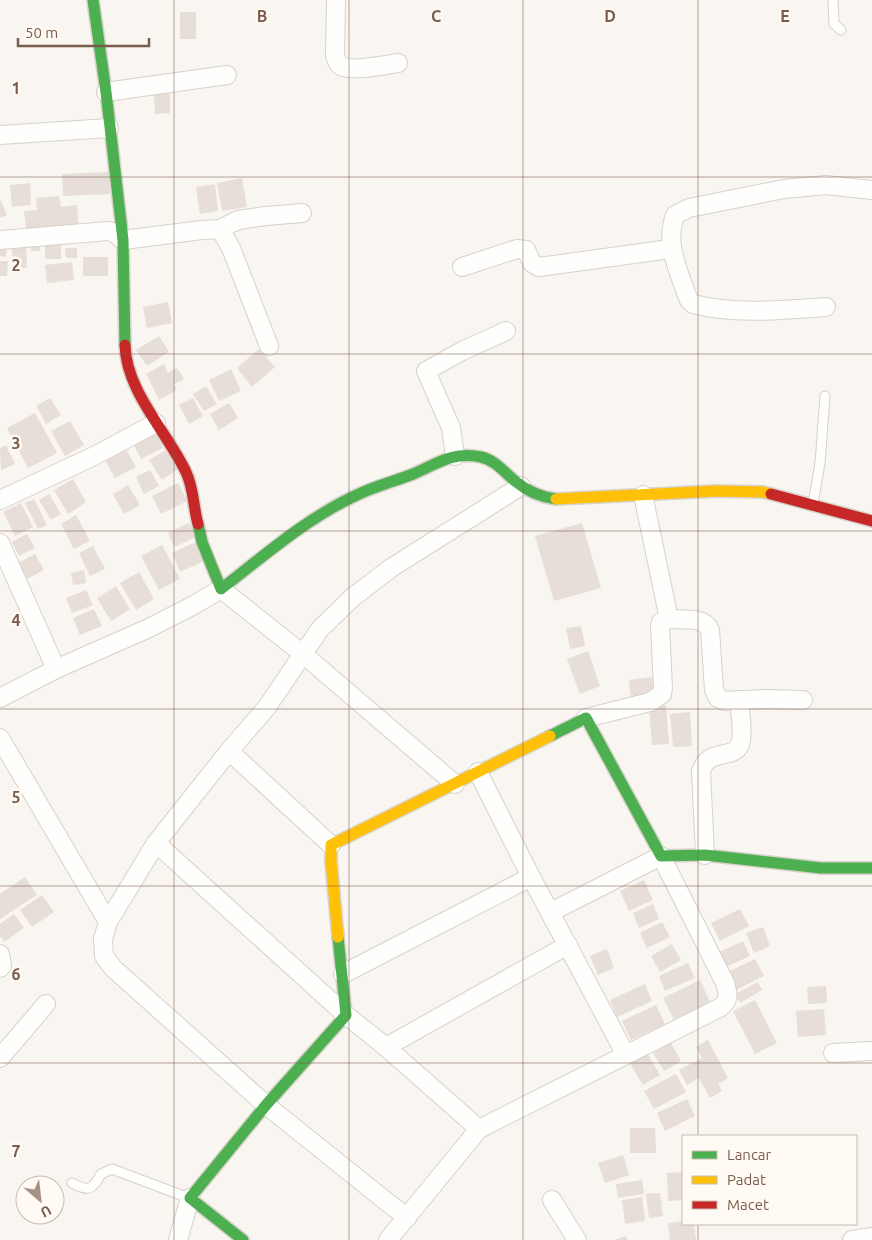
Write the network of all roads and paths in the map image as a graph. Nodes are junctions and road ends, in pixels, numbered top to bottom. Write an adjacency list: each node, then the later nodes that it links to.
1 (93, 0): 7 (street)
2 (336, 0): 5 (street)
3 (833, 0): 4 (lane)
4 (841, 30)
5 (398, 63)
6 (227, 75): 7 (street)
7 (106, 92): 8 (street)
8 (109, 128): 9 (street); 14 (street)
9 (0, 135)
10 (872, 190): 15 (street)
11 (302, 213): 12 (street)
12 (220, 230): 14 (street); 19 (street)
13 (0, 240): 14 (street)
14 (123, 240): 21 (street)
15 (670, 248): 16 (street); 17 (street)
16 (462, 267)
17 (826, 307)
18 (506, 331): 22 (street)
19 (269, 346)
20 (826, 396): 26 (lane)
21 (156, 423): 25 (street); 29 (street)
22 (454, 456): 23 (street); 29 (street)
23 (521, 486): 24 (street); 31 (street)
24 (643, 495): 26 (street); 30 (street)
25 (0, 500)
26 (813, 504): 27 (street)
27 (872, 520)
28 (0, 543): 32 (street)
29 (221, 589): 31 (street); 32 (street)
30 (670, 619): 34 (street); 36 (street)
31 (303, 654): 38 (street); 40 (street)
32 (56, 669): 33 (street)
33 (0, 698)
34 (739, 700): 35 (street); 43 (street)
35 (803, 700)
36 (586, 718): 39 (street); 44 (street)
37 (0, 738): 48 (street)
38 (229, 751): 41 (street); 42 (street)
39 (478, 772): 40 (street); 46 (street)
40 (454, 784): 42 (street)
41 (156, 843): 48 (street); 54 (street)
42 (331, 845): 52 (street)
43 (705, 855): 44 (street); 45 (street)
44 (660, 856): 47 (street); 58 (street)
45 (872, 868)
46 (531, 877): 47 (street); 52 (street)
47 (551, 912): 49 (street)
48 (108, 922): 60 (street)
49 (568, 945): 55 (street); 58 (street)
50 (0, 954): 51 (street)
51 (0, 968)
52 (343, 974): 54 (street)
53 (46, 1004): 59 (street)
54 (346, 1015): 55 (street); 60 (street)
55 (386, 1047): 61 (street)
56 (872, 1052): 57 (street)
57 (833, 1053)
58 (626, 1055): 61 (street)
59 (0, 1058)
60 (266, 1105): 63 (street); 65 (street)
61 (479, 1129): 65 (street)
62 (72, 1183): 63 (lane)
63 (190, 1198): 67 (street); 68 (street)
64 (552, 1200): 70 (street)
65 (407, 1218): 69 (street)
66 (872, 1237): 71 (street)
67 (178, 1240)
68 (243, 1240)
69 (388, 1240)
70 (577, 1240)
71 (852, 1240)

